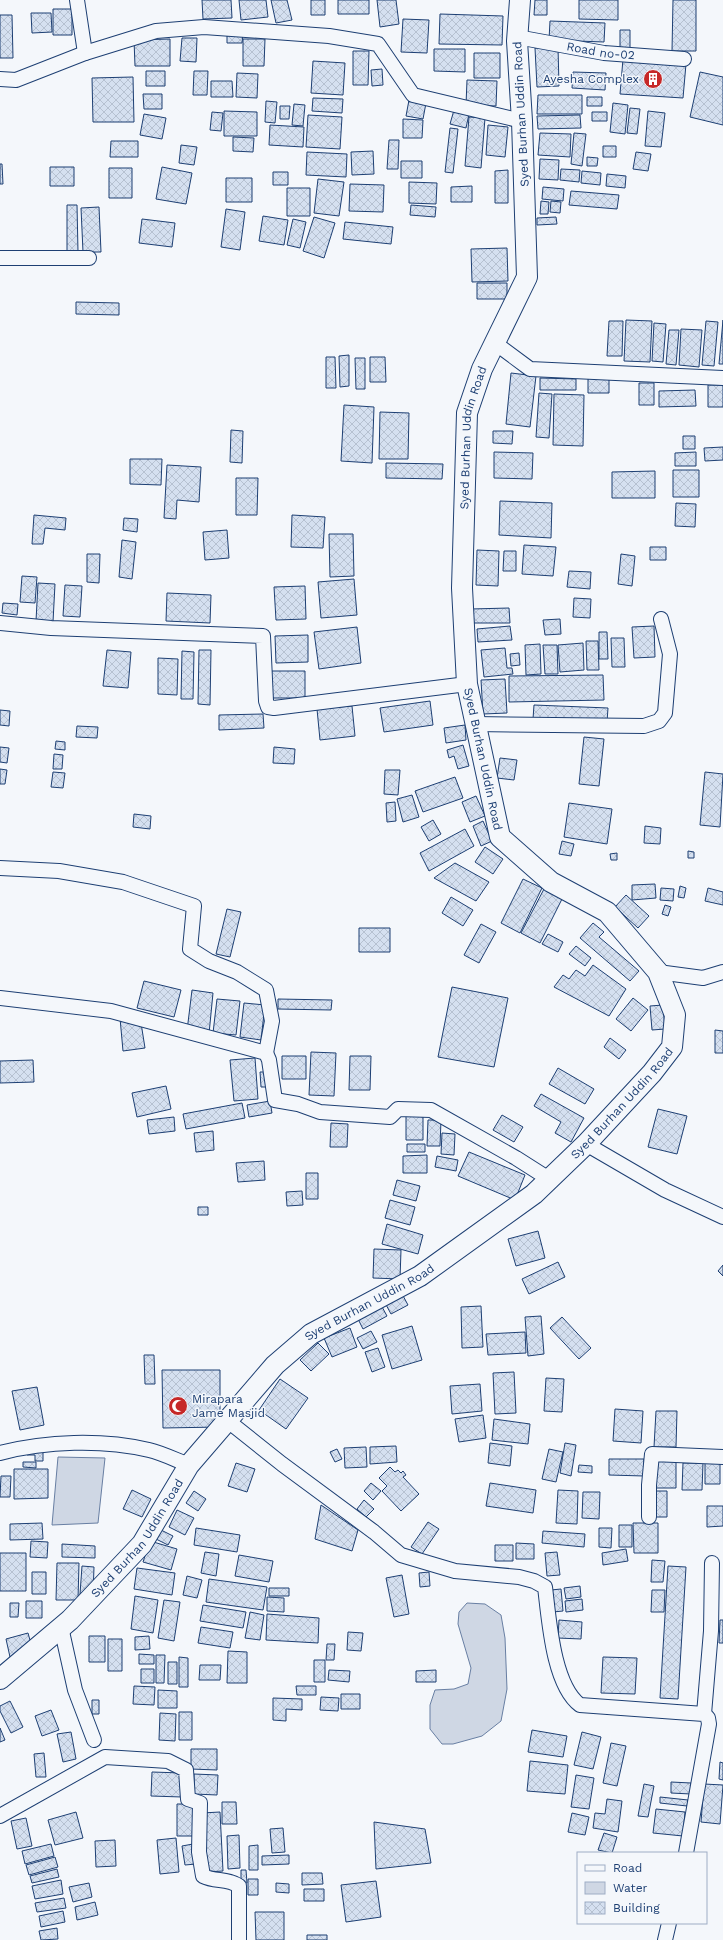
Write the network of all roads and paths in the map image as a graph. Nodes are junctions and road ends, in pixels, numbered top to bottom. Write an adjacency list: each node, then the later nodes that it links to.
1 (77, 0): 4 (street)
2 (520, 0): 3 (street, Syed Burhan Uddin Road)
3 (517, 37): 5 (street, Road no-02); 7 (street, Syed Burhan Uddin Road)
4 (85, 53): 6 (street); 7 (street)
5 (684, 59)
6 (0, 79)
7 (522, 121): 10 (street, Syed Burhan Uddin Road)
8 (0, 258): 9 (street)
9 (88, 258)
10 (495, 343): 11 (street); 14 (street, Syed Burhan Uddin Road)
11 (723, 378)
12 (661, 619): 15 (street)
13 (0, 623): 14 (street)
14 (467, 684): 15 (street, Syed Burhan Uddin Road)
15 (474, 724): 17 (street, Syed Burhan Uddin Road)
16 (0, 868): 20 (street)
17 (658, 972): 18 (street); 21 (street, Syed Burhan Uddin Road)
18 (723, 972)
19 (0, 998): 20 (street)
20 (266, 1053): 22 (street)
21 (586, 1144): 22 (street, Syed Burhan Uddin Road); 23 (street)
22 (549, 1179): 24 (street, Syed Burhan Uddin Road)
23 (723, 1217)
24 (228, 1421): 27 (street, Syed Burhan Uddin Road); 32 (street)
25 (0, 1453): 27 (street)
26 (723, 1457): 28 (street)
27 (189, 1465): 30 (street, Syed Burhan Uddin Road)
28 (649, 1517)
29 (712, 1563): 32 (street)
30 (61, 1627): 31 (street, Syed Burhan Uddin Road); 33 (street)
31 (0, 1679)
32 (704, 1714): 35 (street)
33 (94, 1740)
34 (0, 1816): 37 (street)
35 (686, 1852)
36 (669, 1924): 38 (street)
37 (239, 1940)
38 (665, 1940)

